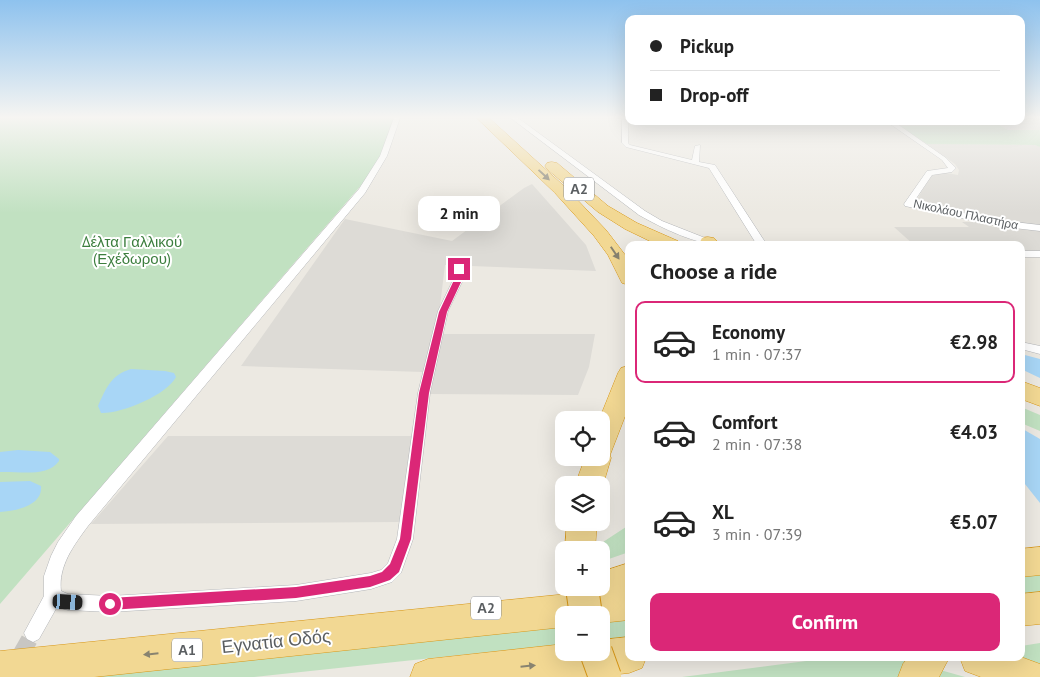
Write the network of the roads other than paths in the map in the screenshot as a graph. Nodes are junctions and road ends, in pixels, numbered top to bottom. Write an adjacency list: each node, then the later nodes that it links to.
1 (387, 150): 32 (street)
2 (517, 150): 9 (highway, Α2, one-way to 9)
3 (534, 150): 12 (highway, Α2)
4 (556, 150): 13 (street)
5 (643, 150): 8 (street)
6 (697, 150): 8 (street)
7 (930, 150): 10 (street, Νικολάου Πλαστήρα)
8 (695, 162): 14 (street)
9 (560, 190): 11 (highway, Α2); 17 (highway, one-way to 17)
10 (1040, 228)
11 (640, 241)
12 (663, 241)
13 (705, 241)
14 (759, 241)
15 (1025, 254): 16 (street)
16 (1040, 254)
17 (625, 268)
18 (459, 269): 32 (street)
19 (1025, 346): 20 (street)
20 (1040, 350)
21 (625, 384): 26 (highway)
22 (1025, 391): 23 (highway)
23 (1040, 398)
24 (1025, 401): 25 (highway)
25 (1040, 408)
26 (610, 424)
27 (1040, 561): 28 (highway)
28 (1025, 563)
29 (625, 579): 30 (highway, Α2)
30 (610, 584)
31 (567, 596): 36 (highway, Α2)
32 (53, 597): 37 (street)
33 (625, 604): 36 (highway, Α1)
34 (1040, 608): 35 (highway)
35 (1025, 610)
36 (373, 631): 42 (highway, Εγνατία Οδός / Α1, one-way to 42)
37 (33, 633)
38 (625, 655): 43 (highway, one-way to 38)
39 (599, 661): 44 (highway, bridge)
40 (929, 661): 45 (highway)
41 (986, 661): 46 (highway)
42 (0, 669)
43 (428, 677)
44 (605, 677)
45 (916, 677)
46 (1027, 677)

